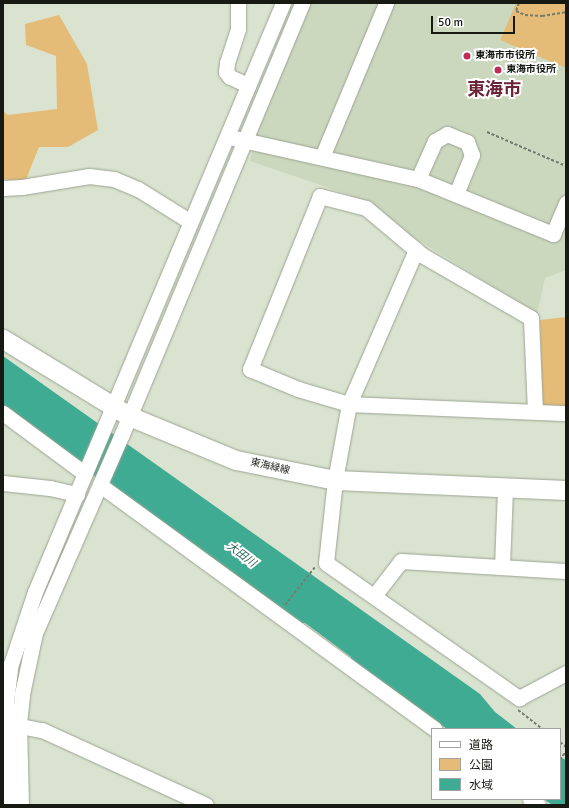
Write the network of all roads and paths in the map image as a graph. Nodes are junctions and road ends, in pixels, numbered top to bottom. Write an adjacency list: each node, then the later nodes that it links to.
1 (238, 3): 7 (street)
2 (283, 3): 7 (street)
3 (302, 3): 10 (street)
4 (386, 3): 11 (street)
5 (519, 3): 6 (path)
6 (566, 12)
7 (248, 85): 9 (street)
8 (487, 132): 12 (path)
9 (227, 136): 10 (street); 17 (street)
10 (243, 140): 11 (street); 24 (street)
11 (322, 157): 13 (street)
12 (566, 166)
13 (418, 179): 15 (street); 15 (street)
14 (3, 188): 17 (street)
15 (456, 194): 16 (street)
16 (566, 204)
17 (191, 222): 24 (street)
18 (416, 250): 20 (street); 20 (street); 21 (street)
19 (3, 340): 24 (main road, 東海緑線)
20 (349, 404): 21 (street); 26 (street)
21 (536, 411): 23 (street)
22 (3, 413): 25 (street)
23 (566, 413)
24 (116, 415): 25 (street); 26 (main road, 東海緑線); 27 (street)
25 (86, 472): 31 (street)
26 (334, 480): 29 (main road, 東海緑線); 35 (street)
27 (100, 482): 39 (street); 40 (street)
28 (3, 483): 31 (street)
29 (505, 488): 30 (main road, 東海緑線); 32 (street)
30 (566, 490)
31 (76, 494): 39 (street)
32 (502, 567): 34 (street); 35 (street)
33 (314, 568): 36 (path)
34 (566, 571)
35 (374, 596): 37 (street)
36 (283, 607)
37 (566, 673)
38 (517, 711): 41 (path)
39 (9, 724): 42 (street); 43 (street); 44 (street)
40 (433, 728)
41 (541, 728)
42 (6, 805)
43 (21, 805)
44 (206, 805)

